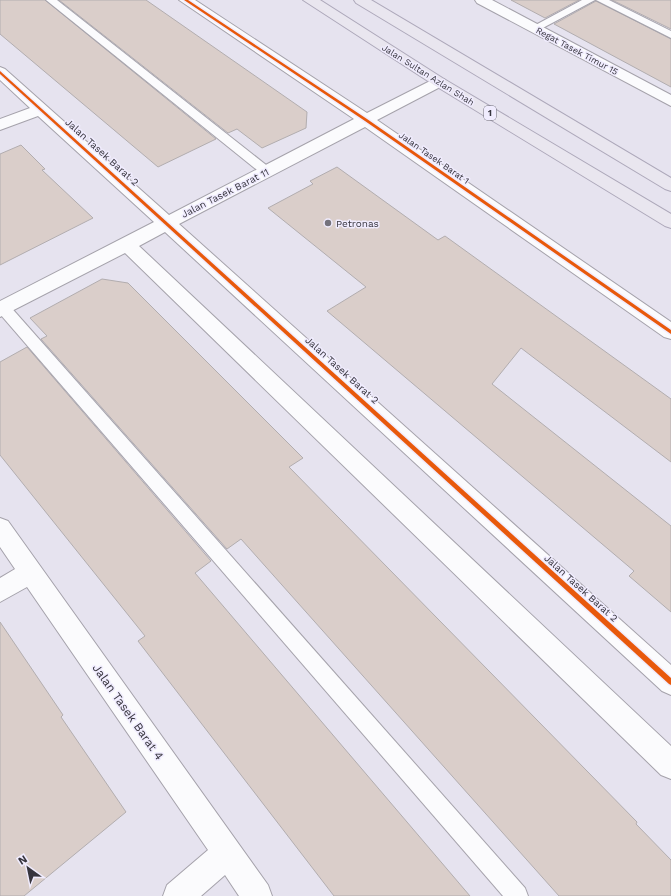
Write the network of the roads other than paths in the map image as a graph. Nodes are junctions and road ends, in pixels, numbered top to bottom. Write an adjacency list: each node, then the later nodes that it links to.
1 (51, 0): 16 (lane)
2 (186, 0): 14 (street, Jalan Tasek Barat 1)
3 (310, 0): 11 (main road, Jalan Sultan Azlan Shah / 1)
4 (361, 0): 17 (main road)
5 (482, 0): 8 (street, Regat Tasek Timur 15)
6 (590, 0): 8 (lane)
7 (601, 0): 9 (lane)
8 (535, 28): 12 (street, Regat Tasek Timur 15)
9 (671, 35)
10 (0, 72): 13 (street, Jalan Tasek Barat 2)
11 (439, 82): 14 (street, Jalan Tasek Barat 11); 18 (main road, Jalan Sultan Azlan Shah / 1)
12 (671, 101)
13 (41, 109): 15 (street); 19 (street, Jalan Tasek Barat 2)
14 (366, 120): 16 (street, Jalan Tasek Barat 11); 22 (street, Jalan Tasek Barat 1)
15 (0, 125)
16 (266, 171): 19 (street, Jalan Tasek Barat 11)
17 (671, 185)
18 (671, 222)
19 (167, 223): 20 (street, Jalan Tasek Barat 11); 26 (street, Jalan Tasek Barat 2)
20 (126, 244): 21 (street, Jalan Tasek Barat 11); 27 (street)
21 (2, 309): 31 (lane)
22 (671, 332)
23 (0, 528): 24 (street, Jalan Tasek Barat 4)
24 (31, 572): 25 (street); 28 (street, Jalan Tasek Barat 4)
25 (0, 591)
26 (671, 682)
27 (671, 765)
28 (227, 853): 29 (street); 30 (street, Jalan Tasek Barat 4)
29 (178, 896)
30 (257, 896)
31 (518, 896)

